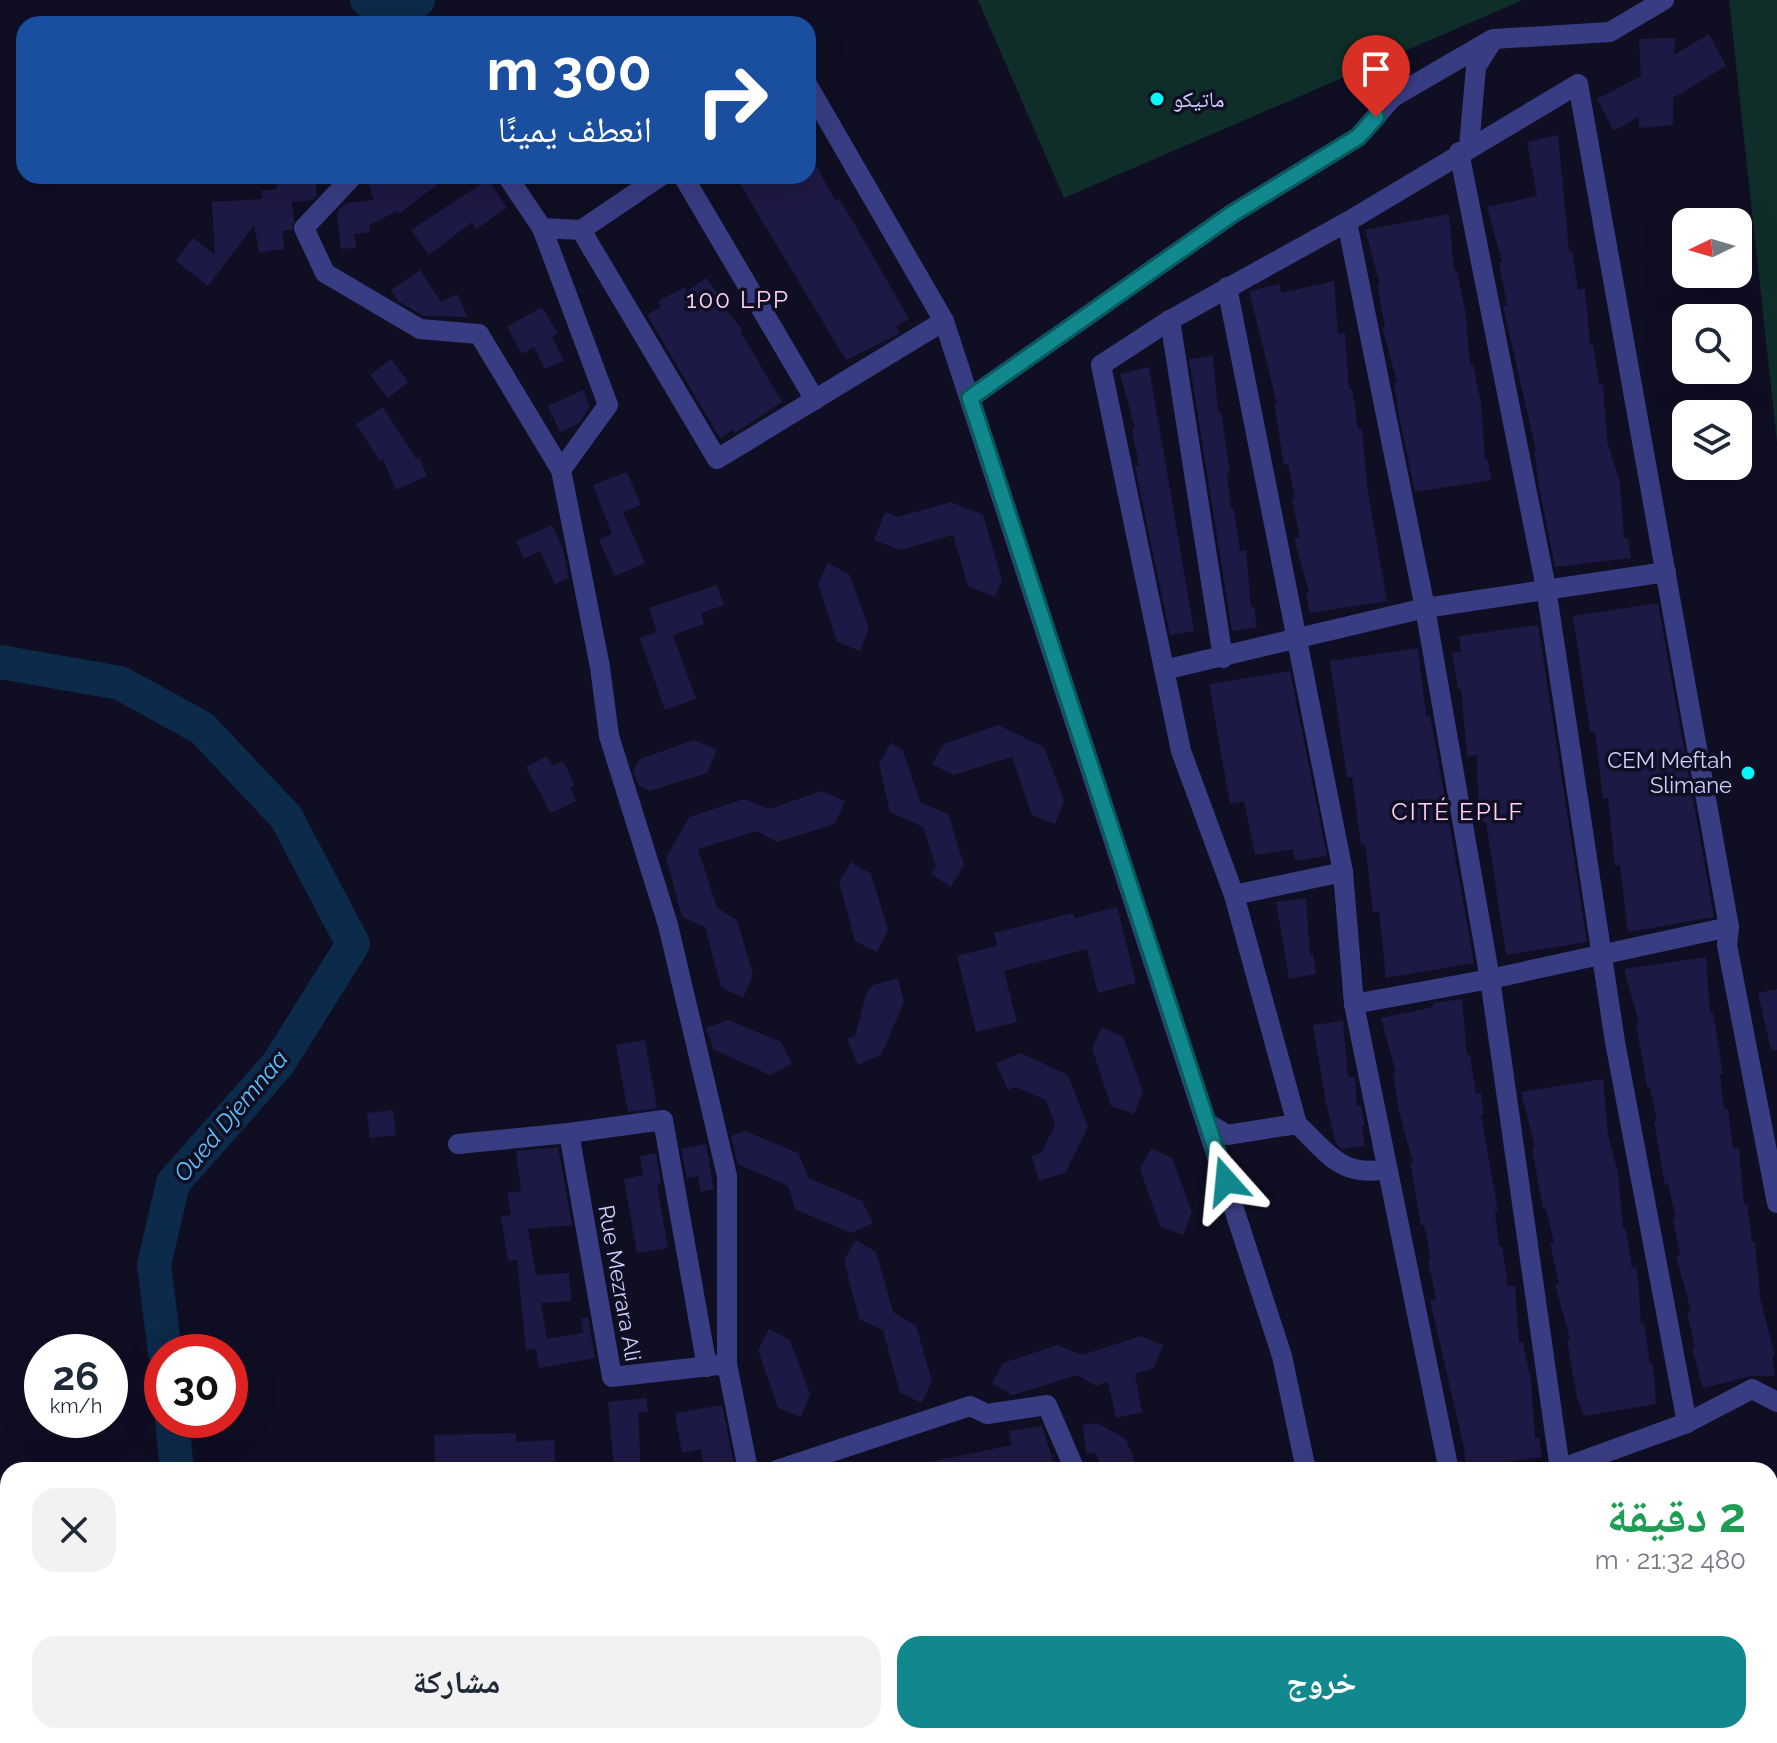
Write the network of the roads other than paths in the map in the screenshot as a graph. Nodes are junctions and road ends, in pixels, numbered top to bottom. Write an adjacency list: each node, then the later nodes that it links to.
1 (1664, 0): 2 (street)
2 (1493, 39): 4 (street); 15 (street)
3 (816, 100): 14 (street)
4 (1464, 150): 9 (street); 18 (street); 19 (street)
5 (345, 184): 17 (street)
6 (512, 184): 10 (street)
7 (649, 184): 11 (street)
8 (688, 184): 16 (street)
9 (1347, 222): 12 (street); 20 (street)
10 (542, 228): 11 (street); 17 (street)
11 (581, 230): 16 (street)
12 (1227, 287): 13 (street); 21 (street)
13 (1170, 320): 22 (street); 23 (street)
14 (944, 321): 15 (street); 16 (street)
15 (970, 398): 30 (street)
16 (815, 400)
17 (561, 470): 36 (street)
18 (1666, 572): 19 (street); 26 (street)
19 (1546, 588): 20 (street); 27 (street)
20 (1425, 608): 21 (street); 28 (street)
21 (1298, 641): 22 (street); 24 (street)
22 (1223, 658): 23 (street)
23 (1164, 670): 25 (street)
24 (1343, 872): 25 (street); 29 (street)
25 (1234, 895): 31 (street)
26 (1729, 927): 27 (street); 35 (street)
27 (1604, 954): 28 (street); 39 (street)
28 (1490, 979): 29 (street); 45 (street)
29 (1354, 1004): 34 (street)
30 (1206, 1122): 31 (street); 43 (street)
31 (1297, 1124): 34 (street)
32 (569, 1133): 33 (street); 37 (street, Rue Mezrara Ali); 37 (street)
33 (458, 1144)
34 (1386, 1169): 44 (street)
35 (1777, 1203)
36 (727, 1364): 37 (street, Rue Mezrara Ali); 40 (street)
37 (707, 1367)
38 (1777, 1402): 39 (street)
39 (1687, 1423): 46 (street)
40 (746, 1462)
41 (801, 1462): 42 (street)
42 (1072, 1462)
43 (1304, 1462)
44 (1447, 1462)
45 (1558, 1462)
46 (1581, 1462)

